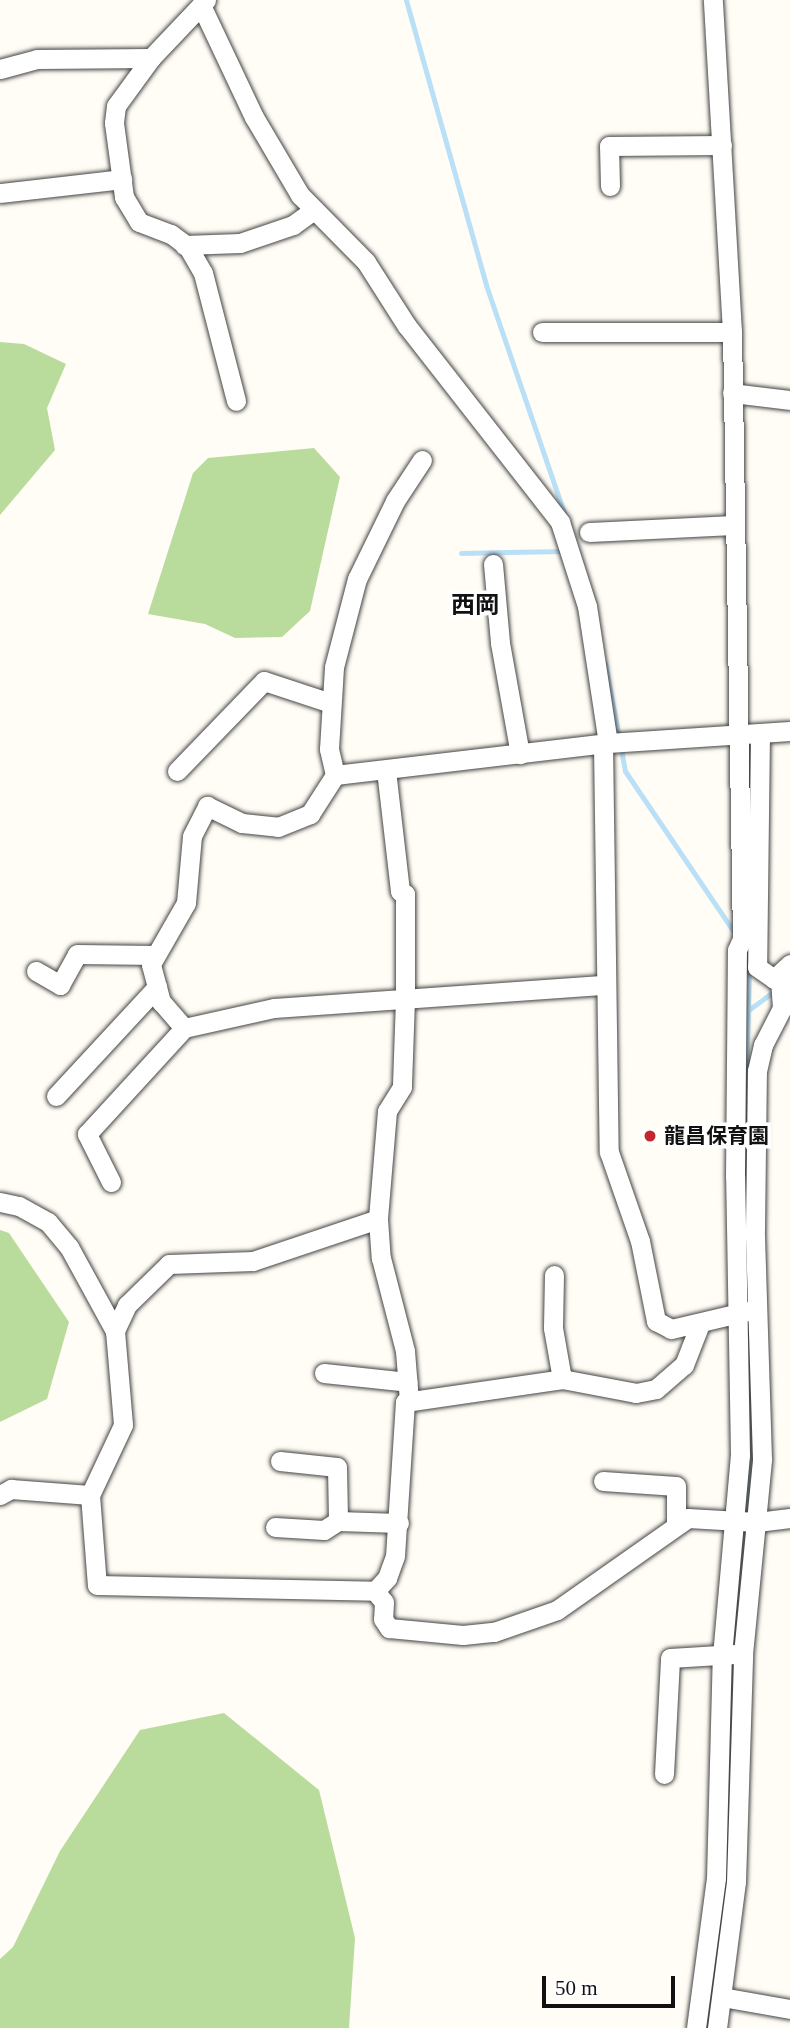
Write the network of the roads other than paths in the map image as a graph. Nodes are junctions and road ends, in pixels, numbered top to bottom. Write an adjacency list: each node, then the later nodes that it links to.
1 (713, 0): 5 (street)
2 (204, 2): 3 (street); 9 (street)
3 (151, 58): 4 (street); 6 (street)
4 (0, 69)
5 (722, 145): 7 (street); 12 (street)
6 (122, 179): 8 (street); 10 (street)
7 (610, 186)
8 (0, 193)
9 (314, 210): 10 (street); 23 (street)
10 (184, 245): 15 (street)
11 (542, 332): 12 (street)
12 (732, 332): 13 (street)
13 (732, 393): 14 (street); 17 (street)
14 (790, 400)
15 (236, 401)
16 (422, 460): 20 (street)
17 (734, 525): 18 (street); 22 (street)
18 (589, 532)
19 (493, 564): 24 (street)
20 (331, 703): 26 (street); 27 (street)
21 (790, 731): 22 (street)
22 (747, 733): 23 (street); 29 (street); 29 (street)
23 (613, 743): 24 (street); 32 (street)
24 (520, 754): 25 (street)
25 (386, 770): 27 (street); 34 (street)
26 (177, 771)
27 (335, 775): 28 (street)
28 (155, 955): 30 (street); 33 (street)
29 (747, 967): 31 (street); 41 (street)
30 (36, 971)
31 (783, 978): 41 (street)
32 (605, 985): 34 (street); 42 (street)
33 (157, 987): 35 (street); 36 (street)
34 (405, 999): 35 (street); 39 (street)
35 (184, 1028): 37 (street)
36 (56, 1096)
37 (111, 1182)
38 (0, 1202): 43 (street)
39 (379, 1219): 43 (street); 46 (street)
40 (554, 1275): 45 (street)
41 (746, 1311): 42 (street); 53 (street)
42 (700, 1324): 45 (street)
43 (115, 1331): 50 (street)
44 (324, 1373): 46 (street)
45 (562, 1379): 46 (street)
46 (409, 1392): 54 (street)
47 (280, 1461): 52 (street)
48 (603, 1481): 55 (street)
49 (0, 1495): 50 (street)
50 (90, 1495): 57 (street)
51 (790, 1518): 53 (street)
52 (338, 1521): 54 (street); 56 (street)
53 (746, 1522): 55 (street); 58 (street)
54 (399, 1523): 57 (street)
55 (676, 1525): 57 (street)
56 (275, 1527)
57 (375, 1591)
58 (732, 1655): 59 (street); 60 (street)
59 (664, 1774)
60 (725, 1880): 61 (street); 63 (street)
61 (722, 1997): 62 (street); 64 (street)
62 (790, 2009)
63 (696, 2028)
64 (718, 2028)

